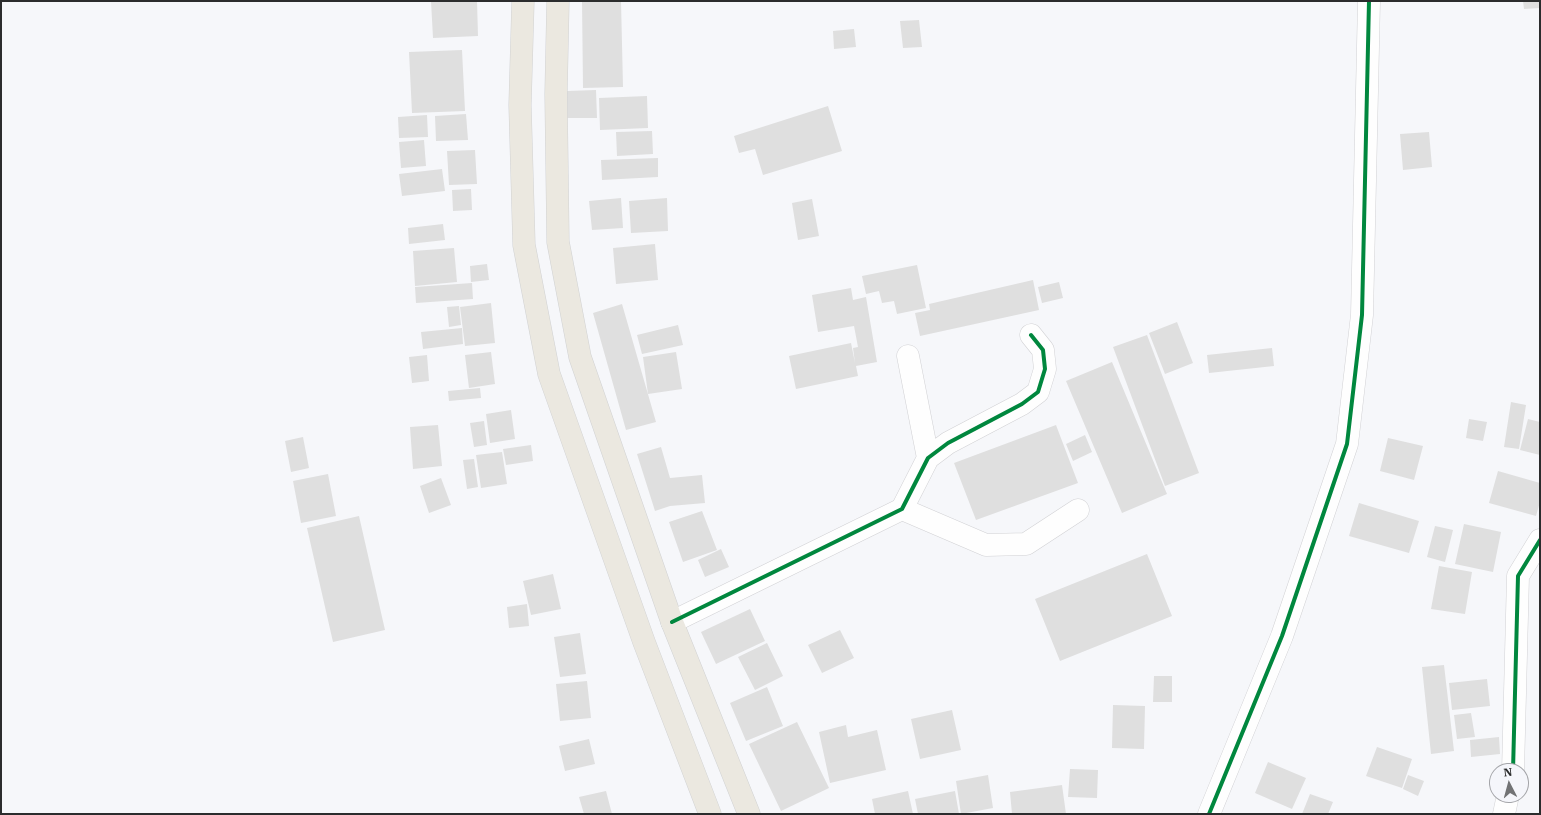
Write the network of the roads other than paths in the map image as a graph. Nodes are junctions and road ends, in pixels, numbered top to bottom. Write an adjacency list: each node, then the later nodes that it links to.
1 (523, 1): 13 (main road)
2 (558, 1): 10 (main road)
3 (1369, 1): 15 (street)
4 (1031, 335): 6 (street)
5 (908, 356): 6 (street)
6 (928, 458): 7 (street)
7 (902, 509): 8 (street); 10 (street)
8 (1078, 510)
9 (1540, 540): 11 (street)
10 (672, 622): 14 (main road)
11 (1512, 763)
12 (1506, 803): 16 (street)
13 (710, 814)
14 (749, 814)
15 (1209, 814)
16 (1504, 814)

